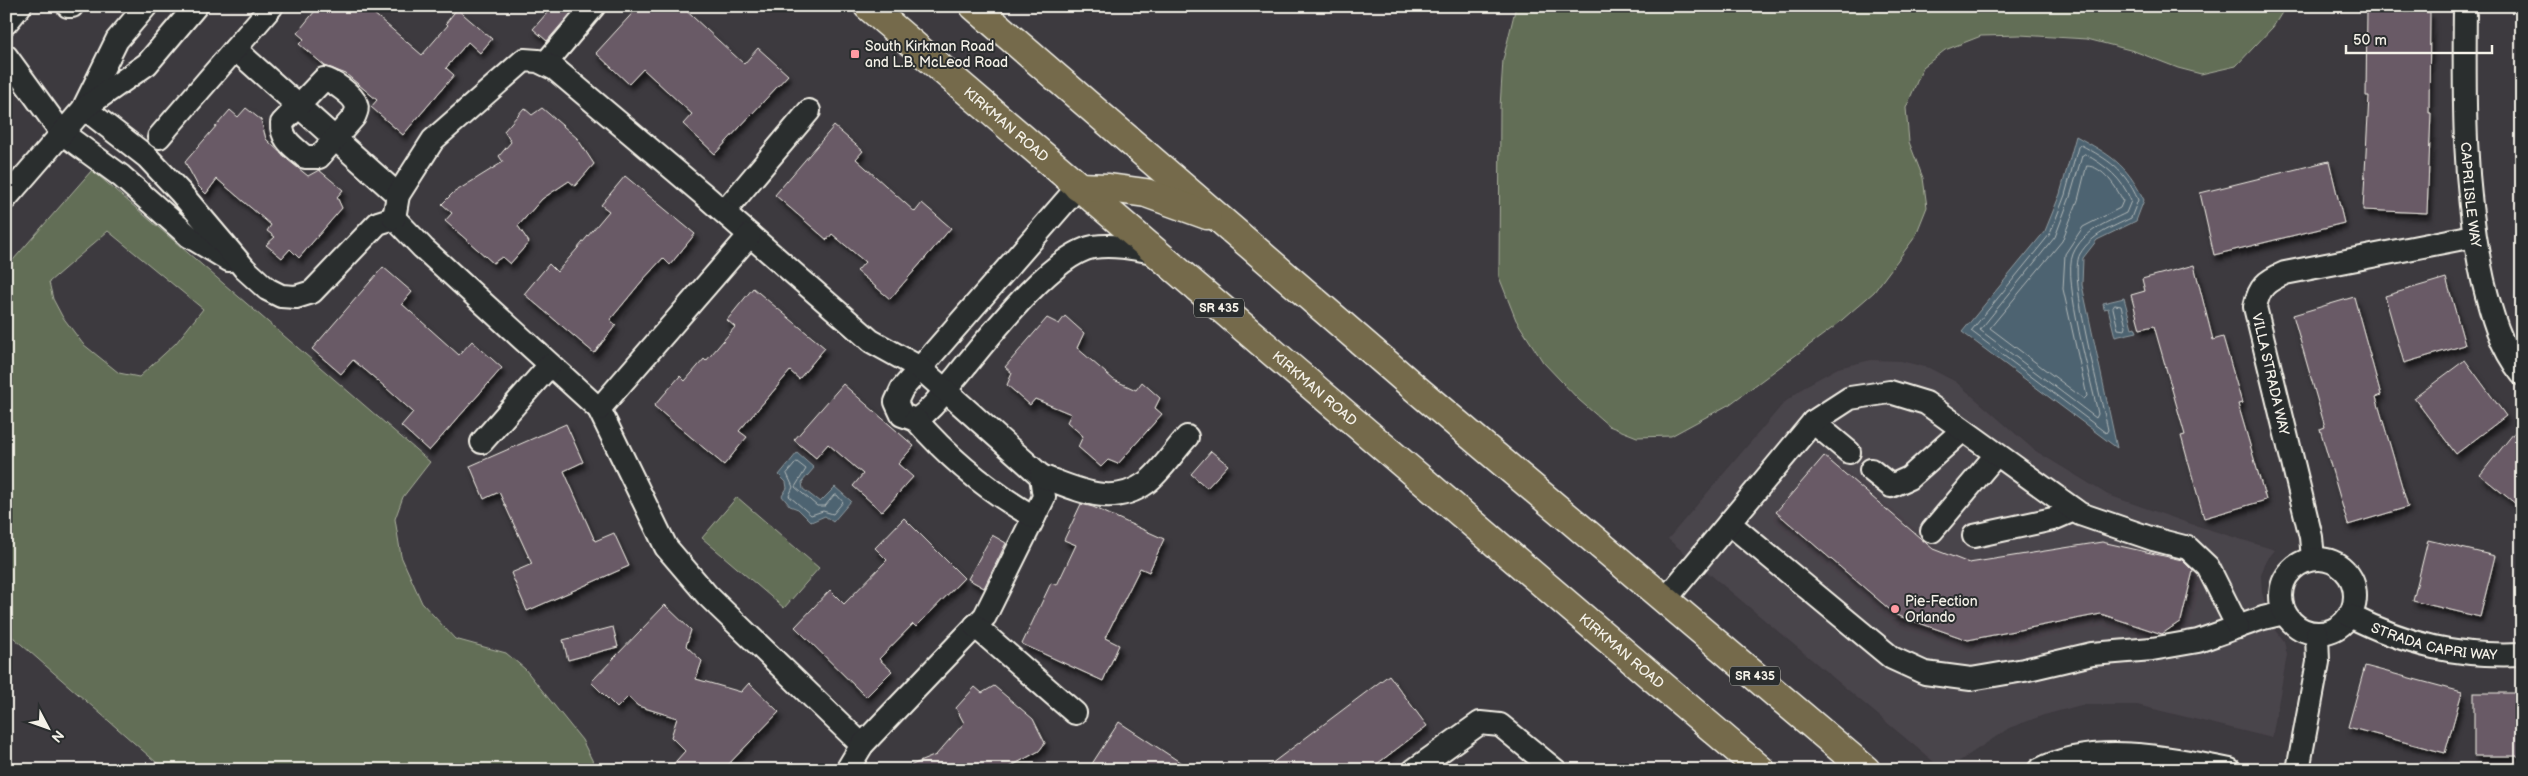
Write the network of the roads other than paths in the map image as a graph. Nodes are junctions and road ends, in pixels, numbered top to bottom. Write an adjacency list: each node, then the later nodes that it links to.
1 (20, 6): 9 (street)
2 (146, 6): 14 (street)
3 (196, 6): 14 (street)
4 (272, 6): 10 (street)
5 (594, 6): 12 (street)
6 (868, 6): 19 (main road, KIRKMAN ROAD / SR 435)
7 (974, 6): 24 (main road, SR 435)
8 (2465, 6): 26 (street, CAPRI ISLE WAY)
9 (6, 23)
10 (235, 49): 13 (street); 17 (street)
11 (6, 56): 16 (street)
12 (545, 64): 20 (street); 22 (street)
13 (298, 106): 18 (street); 18 (street); 18 (street)
14 (84, 108): 16 (street); 28 (street)
15 (809, 111): 22 (street)
16 (62, 133): 21 (street); 28 (street)
17 (159, 137)
18 (335, 138): 20 (street)
19 (1078, 187): 24 (main road); 27 (main road, KIRKMAN ROAD / SR 435); 30 (street)
20 (398, 195): 23 (street)
21 (6, 198)
22 (724, 212): 25 (street)
23 (394, 218): 28 (street); 29 (street)
24 (1222, 221): 49 (main road, SR 435)
25 (750, 235): 30 (street); 33 (street)
26 (2474, 236): 31 (street, CAPRI ISLE WAY); 48 (street, VILLA STRADA WAY)
27 (1153, 252): 32 (street); 61 (main road, KIRKMAN ROAD / SR 435)
28 (245, 269)
29 (550, 364): 33 (street); 38 (street)
30 (920, 368): 32 (street); 34 (street)
31 (2522, 374)
32 (945, 390): 34 (street); 42 (street)
33 (599, 409): 57 (street)
34 (916, 420): 44 (street)
35 (1813, 422): 36 (street); 39 (street); 45 (street)
36 (1963, 430): 40 (street); 41 (street)
37 (1187, 437): 42 (street)
38 (482, 442)
39 (1848, 452)
40 (1996, 455): 43 (street); 46 (street)
41 (1870, 470)
42 (1041, 476): 44 (street)
43 (2074, 510): 47 (street); 53 (street)
44 (1034, 517): 52 (street)
45 (1729, 524): 49 (street); 53 (street)
46 (1932, 531)
47 (1974, 536)
48 (2313, 558): 50 (street); 51 (street)
49 (1665, 600): 62 (main road, SR 435)
50 (2284, 613): 53 (street); 54 (street)
51 (2350, 616): 54 (street); 55 (street, STRADA CAPRI WAY)
52 (975, 626): 56 (street); 57 (street)
53 (2238, 627)
54 (2317, 634): 65 (street)
55 (2522, 654)
56 (1075, 713)
57 (862, 745): 58 (street)
58 (847, 770)
59 (1414, 770): 60 (street)
60 (1555, 770)
61 (1761, 770)
62 (1866, 770)
63 (2038, 770): 64 (street)
64 (2230, 770)
65 (2298, 770)

